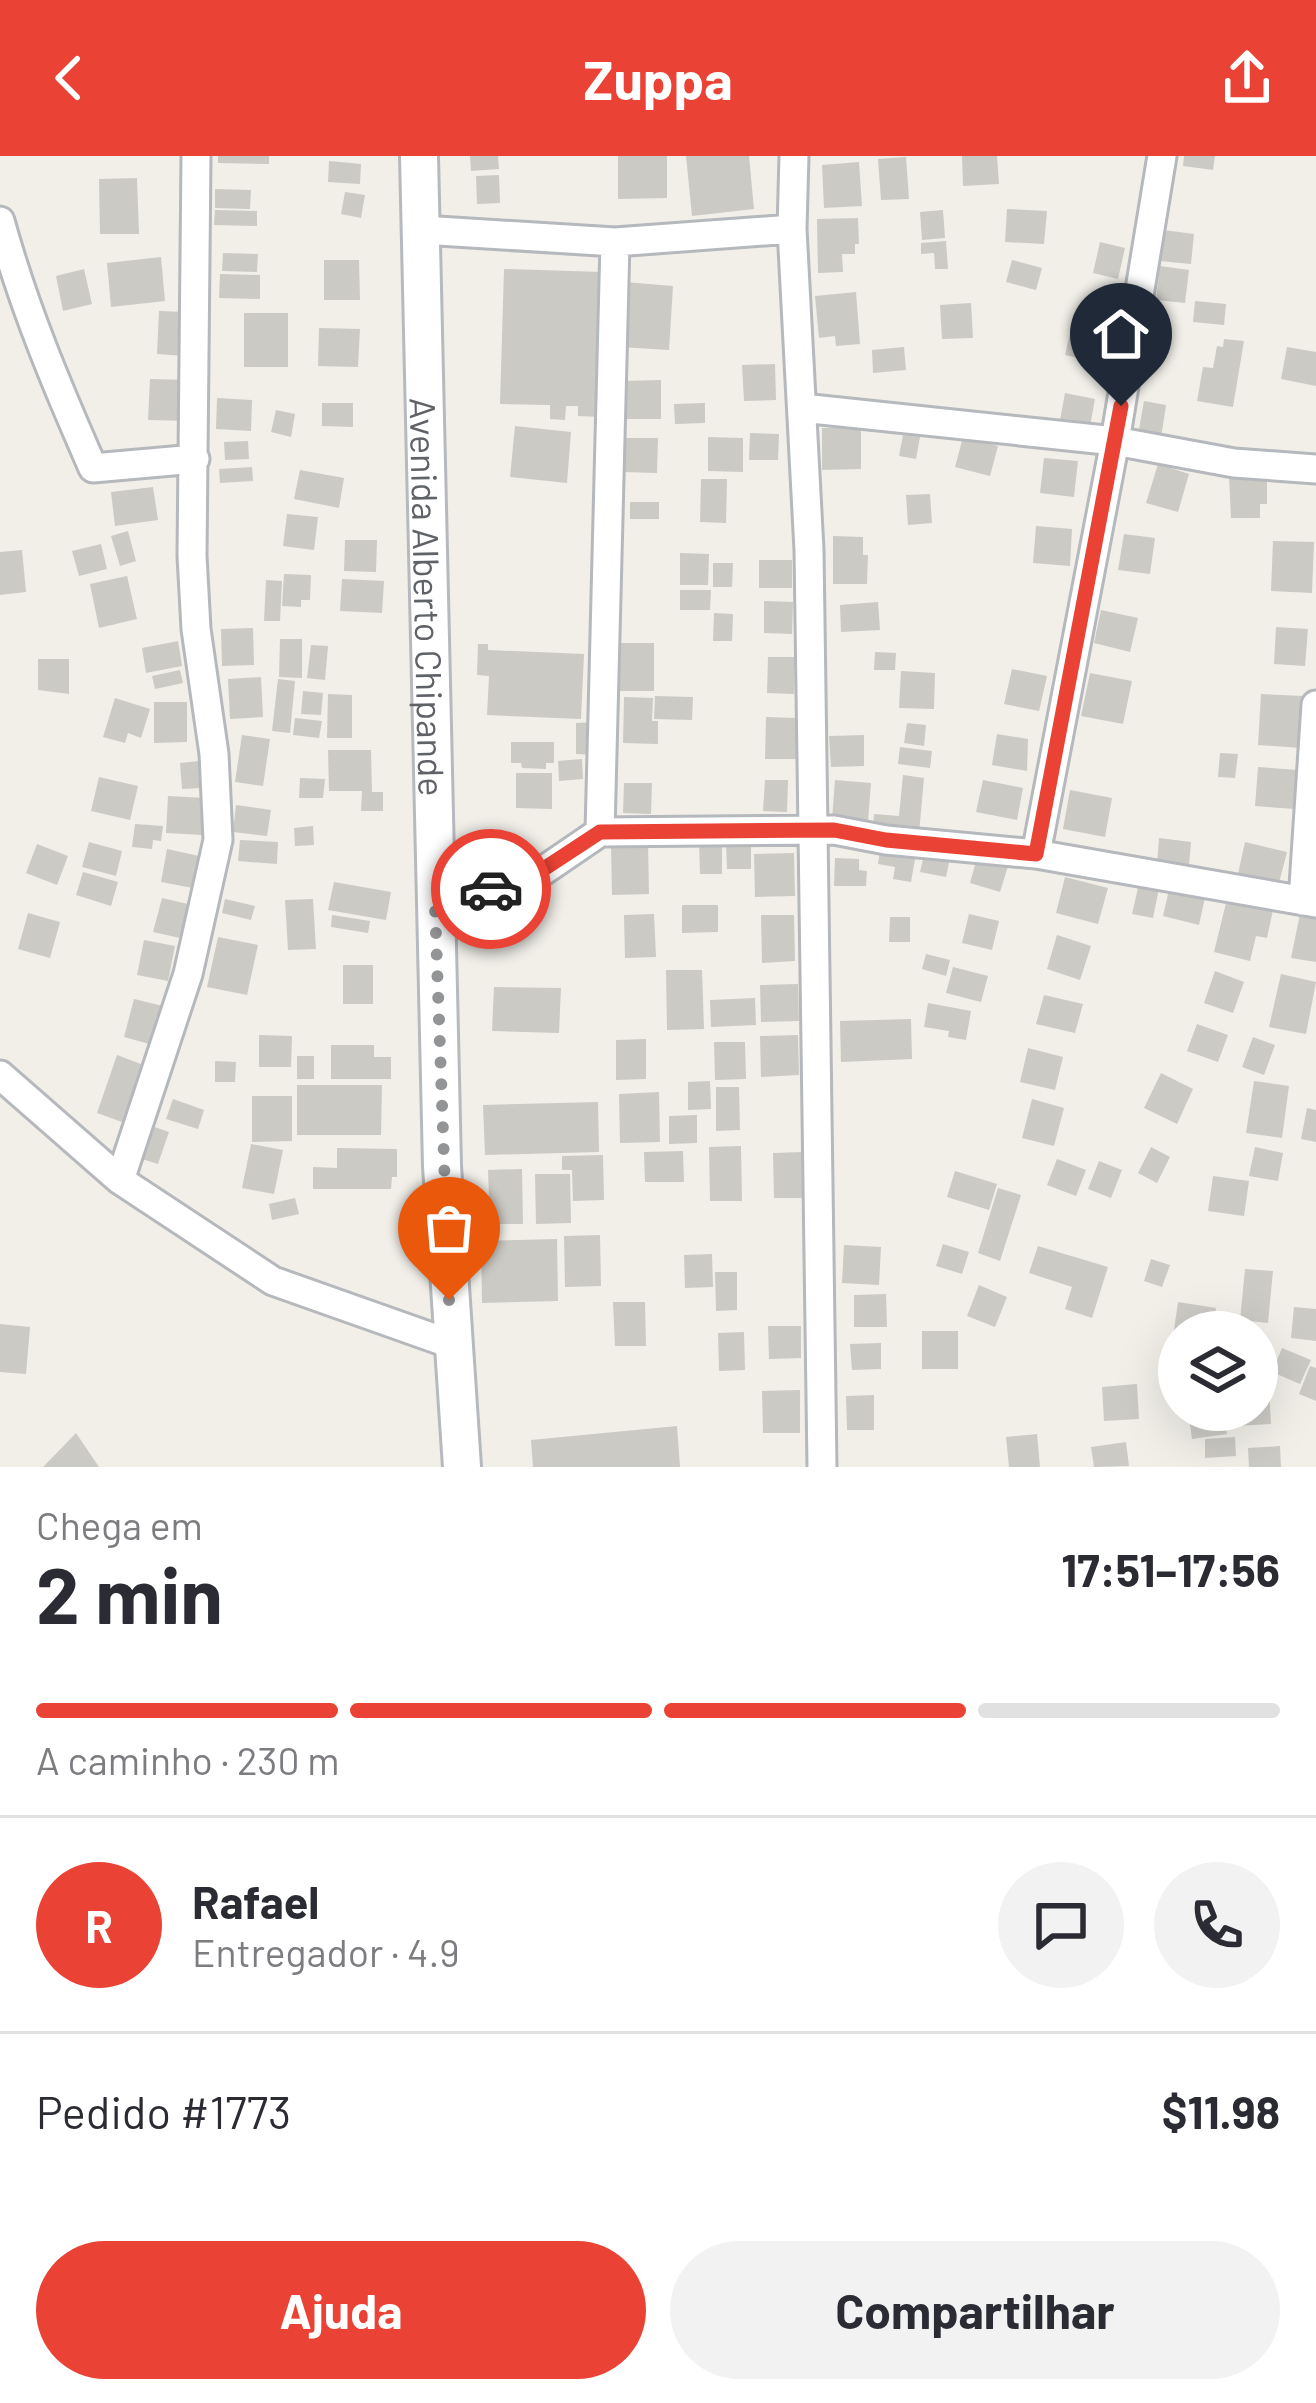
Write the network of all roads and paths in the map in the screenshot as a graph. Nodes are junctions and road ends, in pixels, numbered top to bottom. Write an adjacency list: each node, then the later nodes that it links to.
1 (196, 156): 11 (street)
2 (419, 156): 7 (main road, Avenida Alberto Chipande)
3 (794, 156): 6 (street)
4 (1162, 156): 10 (street)
5 (0, 221): 11 (street)
6 (792, 229): 8 (street); 9 (street)
7 (422, 230): 8 (street); 18 (main road, Avenida Alberto Chipande)
8 (615, 242): 14 (street)
9 (802, 408): 10 (street); 15 (street)
10 (1115, 441): 12 (street); 16 (street)
11 (195, 459): 20 (street)
12 (1316, 469)
13 (1316, 705): 17 (street)
14 (600, 832): 15 (street); 18 (street)
15 (813, 833): 16 (street); 23 (street)
16 (1036, 854): 17 (street)
17 (1310, 902)
18 (435, 907): 21 (main road, Avenida Alberto Chipande)
19 (0, 1076): 20 (street)
20 (120, 1180): 21 (street)
21 (451, 1344): 22 (main road, Avenida Alberto Chipande)
22 (462, 1467)
23 (822, 1467)

